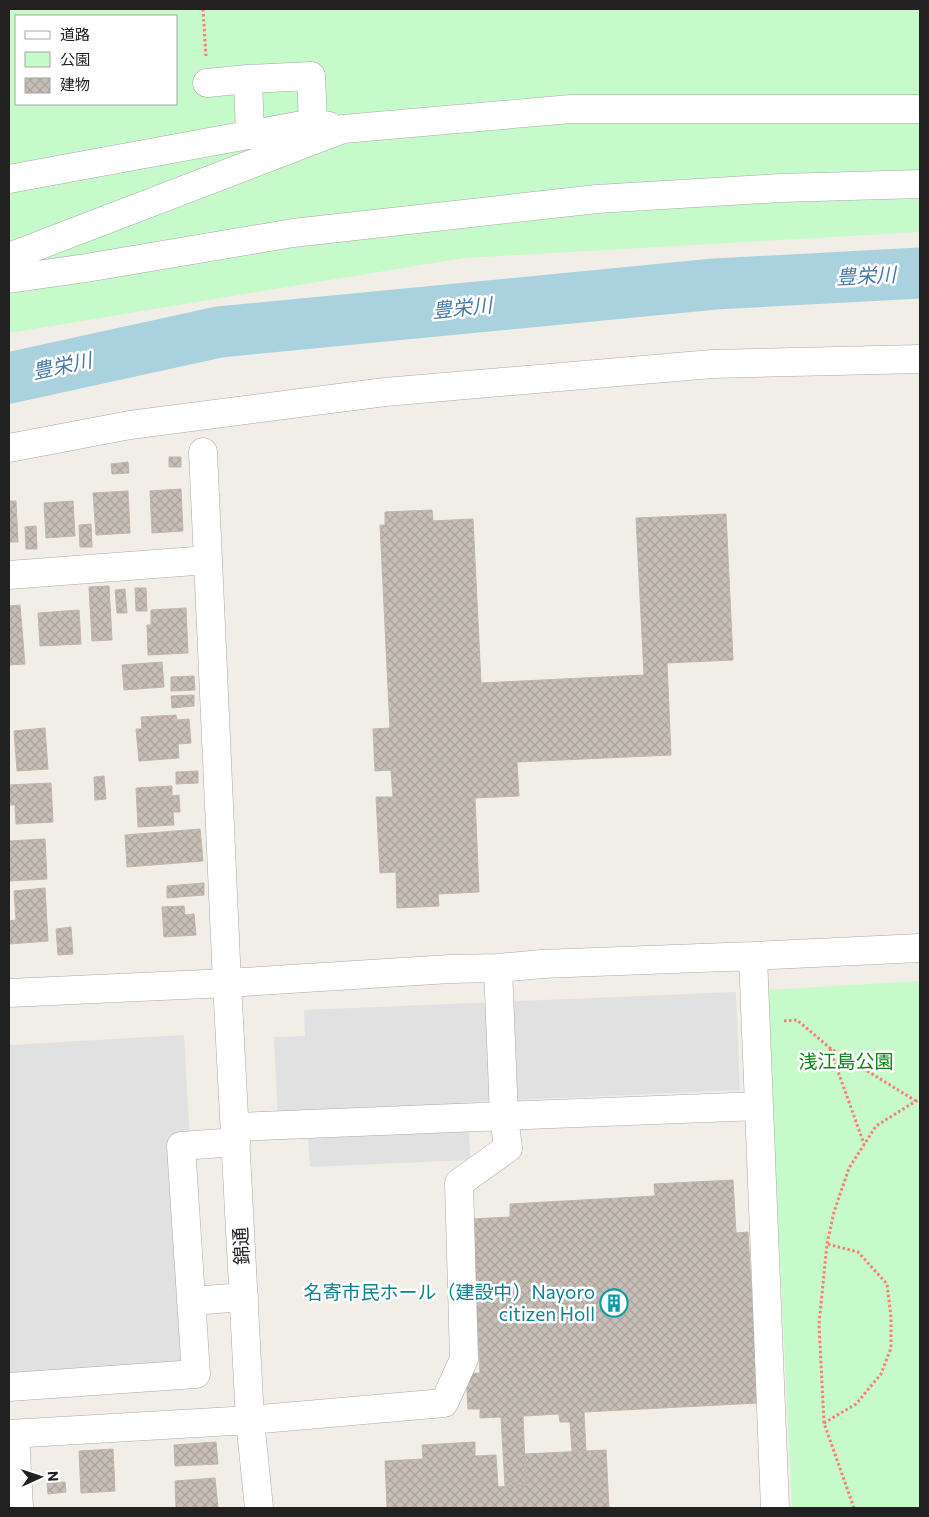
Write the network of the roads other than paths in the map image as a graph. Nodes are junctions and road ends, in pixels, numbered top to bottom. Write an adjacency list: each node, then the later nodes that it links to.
1 (248, 79): 2 (street); 4 (street); 6 (street)
2 (207, 83)
3 (920, 109): 5 (street)
4 (313, 123): 5 (street); 6 (street)
5 (343, 129): 9 (street)
6 (250, 135): 7 (street)
7 (9, 179)
8 (920, 184): 10 (street)
9 (9, 261)
10 (9, 279)
11 (920, 359): 12 (street)
12 (9, 448)
13 (202, 452): 14 (street, 錦通)
14 (208, 560): 15 (street); 19 (street, 錦通)
15 (9, 575)
16 (920, 948): 17 (street)
17 (753, 956): 18 (street); 21 (street)
18 (498, 968): 19 (street); 22 (street)
19 (227, 983): 20 (street); 23 (street, 錦通)
20 (9, 993)
21 (759, 1106): 22 (street); 31 (street)
22 (504, 1116): 23 (street); 27 (street)
23 (235, 1134): 24 (street, 錦通); 25 (street)
24 (244, 1297): 25 (street); 27 (street, 錦通)
25 (191, 1302): 26 (street)
26 (9, 1387)
27 (250, 1420): 28 (street); 30 (street, 錦通)
28 (12, 1434): 29 (street)
29 (18, 1508)
30 (259, 1508)
31 (775, 1508)

